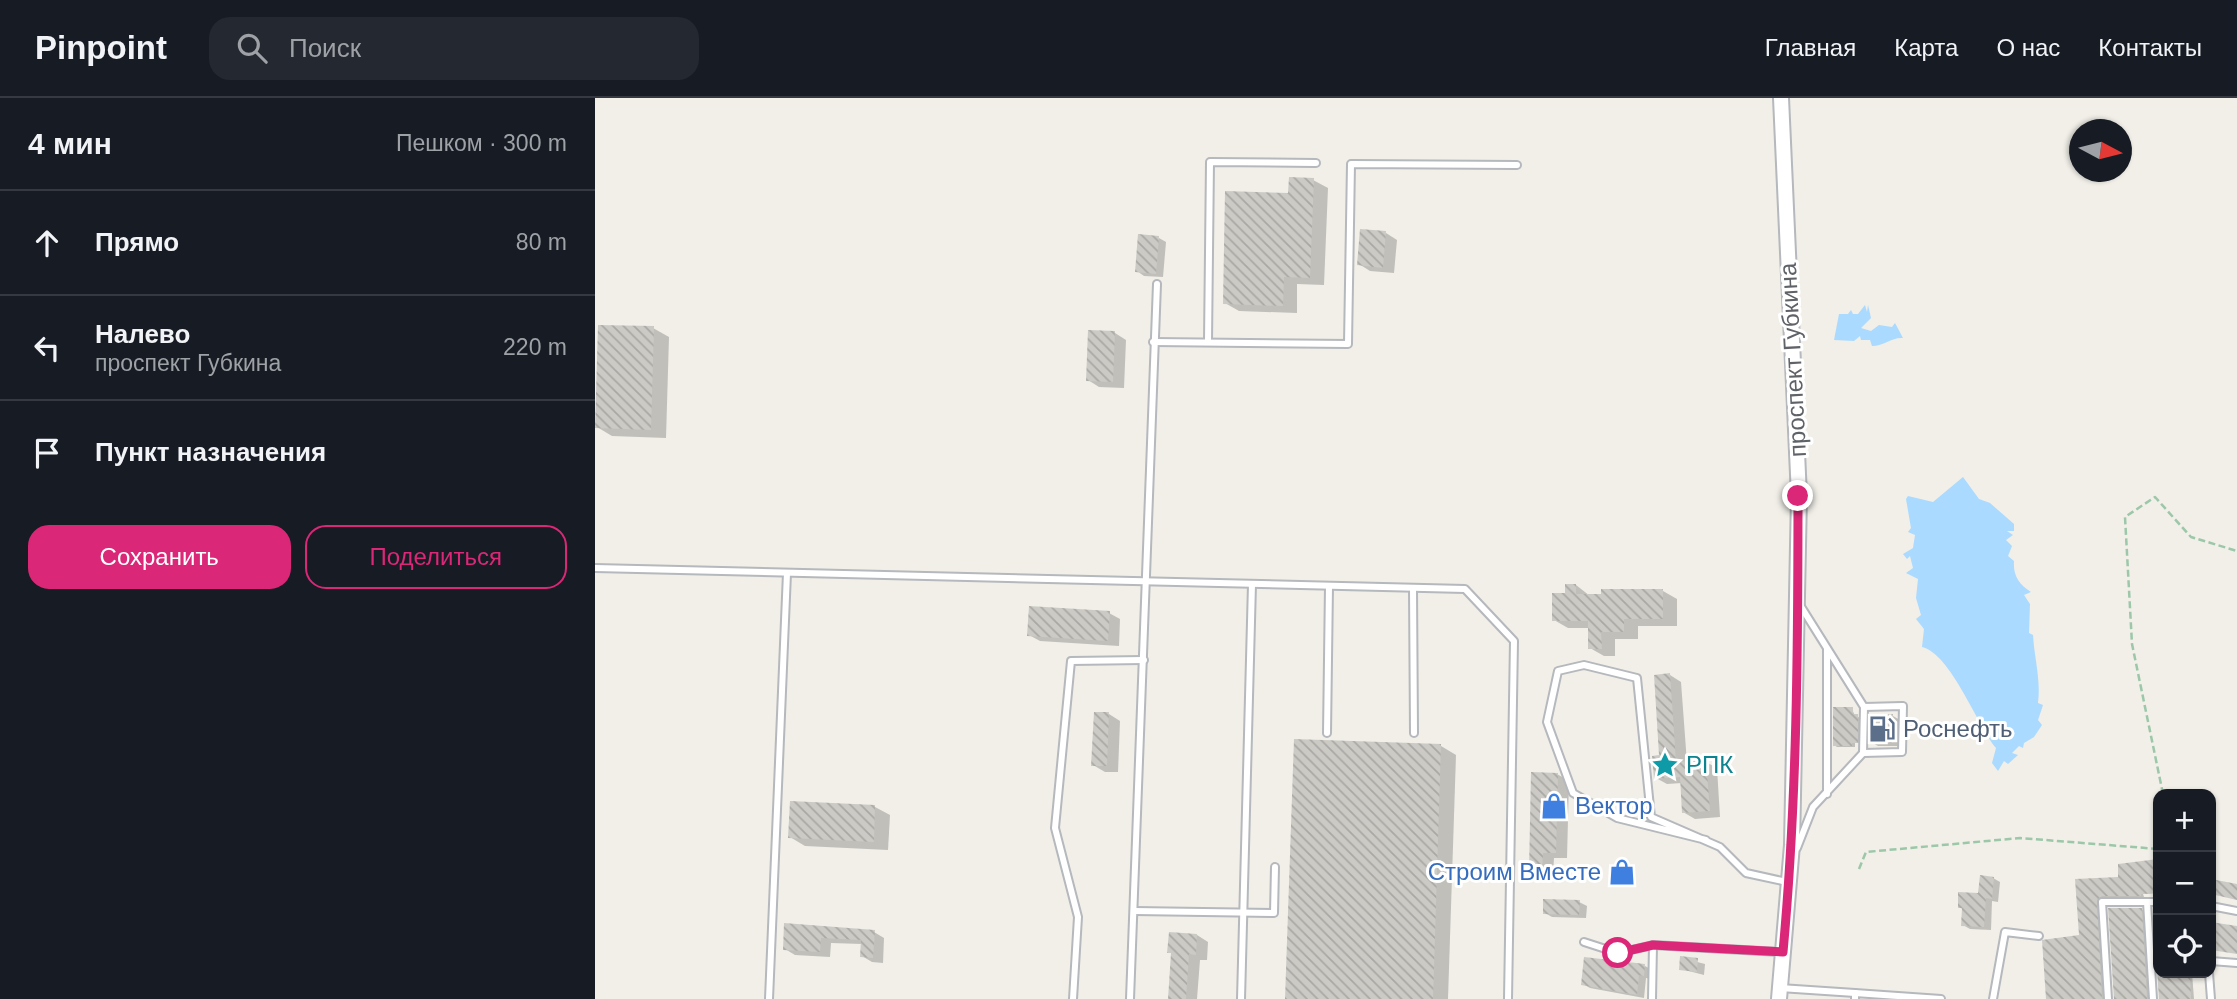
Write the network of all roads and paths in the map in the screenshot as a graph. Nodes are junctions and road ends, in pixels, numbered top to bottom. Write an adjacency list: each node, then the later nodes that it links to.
1 (1781, 98): 14 (street, проспект Губкина)
2 (1317, 163): 6 (lane)
3 (1517, 166): 6 (lane)
4 (1157, 284): 5 (lane)
5 (1153, 342): 6 (lane); 10 (lane)
6 (1207, 342)
7 (2237, 551): 21 (path)
8 (595, 568): 9 (lane)
9 (787, 573): 10 (lane); 44 (lane)
10 (1148, 582): 11 (lane); 16 (lane)
11 (1252, 584): 12 (lane); 34 (lane)
12 (1329, 586): 13 (lane); 18 (lane)
13 (1413, 588): 19 (lane); 48 (lane)
14 (1797, 601): 15 (lane); 25 (street, проспект Губкина)
15 (1827, 649): 17 (lane); 22 (lane)
16 (1144, 660): 32 (lane); 45 (lane)
17 (1864, 707): 20 (lane); 20 (lane)
18 (1327, 733)
19 (1413, 733)
20 (1863, 752): 22 (lane)
21 (2162, 789)
22 (1827, 794): 25 (lane)
23 (1706, 840): 23 (lane); 28 (lane)
24 (2153, 849): 27 (path)
25 (1791, 863): 28 (street, проспект Губкина)
26 (1275, 867): 34 (lane)
27 (1859, 869)
28 (1790, 882): 38 (street, проспект Губкина)
29 (2147, 902): 30 (lane); 52 (lane); 53 (lane)
30 (2153, 902)
31 (2216, 907): 33 (lane)
32 (1133, 911): 34 (lane); 46 (lane)
33 (2237, 911)
34 (1245, 913): 47 (lane)
35 (2039, 936): 51 (lane)
36 (1584, 942): 37 (lane)
37 (1653, 945): 38 (lane); 49 (lane)
38 (1783, 952): 42 (street, проспект Губкина)
39 (2216, 961): 40 (lane)
40 (2237, 963)
41 (2209, 978): 54 (lane)
42 (1779, 994): 43 (lane)
43 (1855, 996): 50 (lane)
44 (769, 999)
45 (1073, 999)
46 (1130, 999)
47 (1241, 999)
48 (1508, 999)
49 (1652, 999)
50 (1941, 999)
51 (1993, 999)
52 (2108, 999)
53 (2153, 999)
54 (2211, 999)

